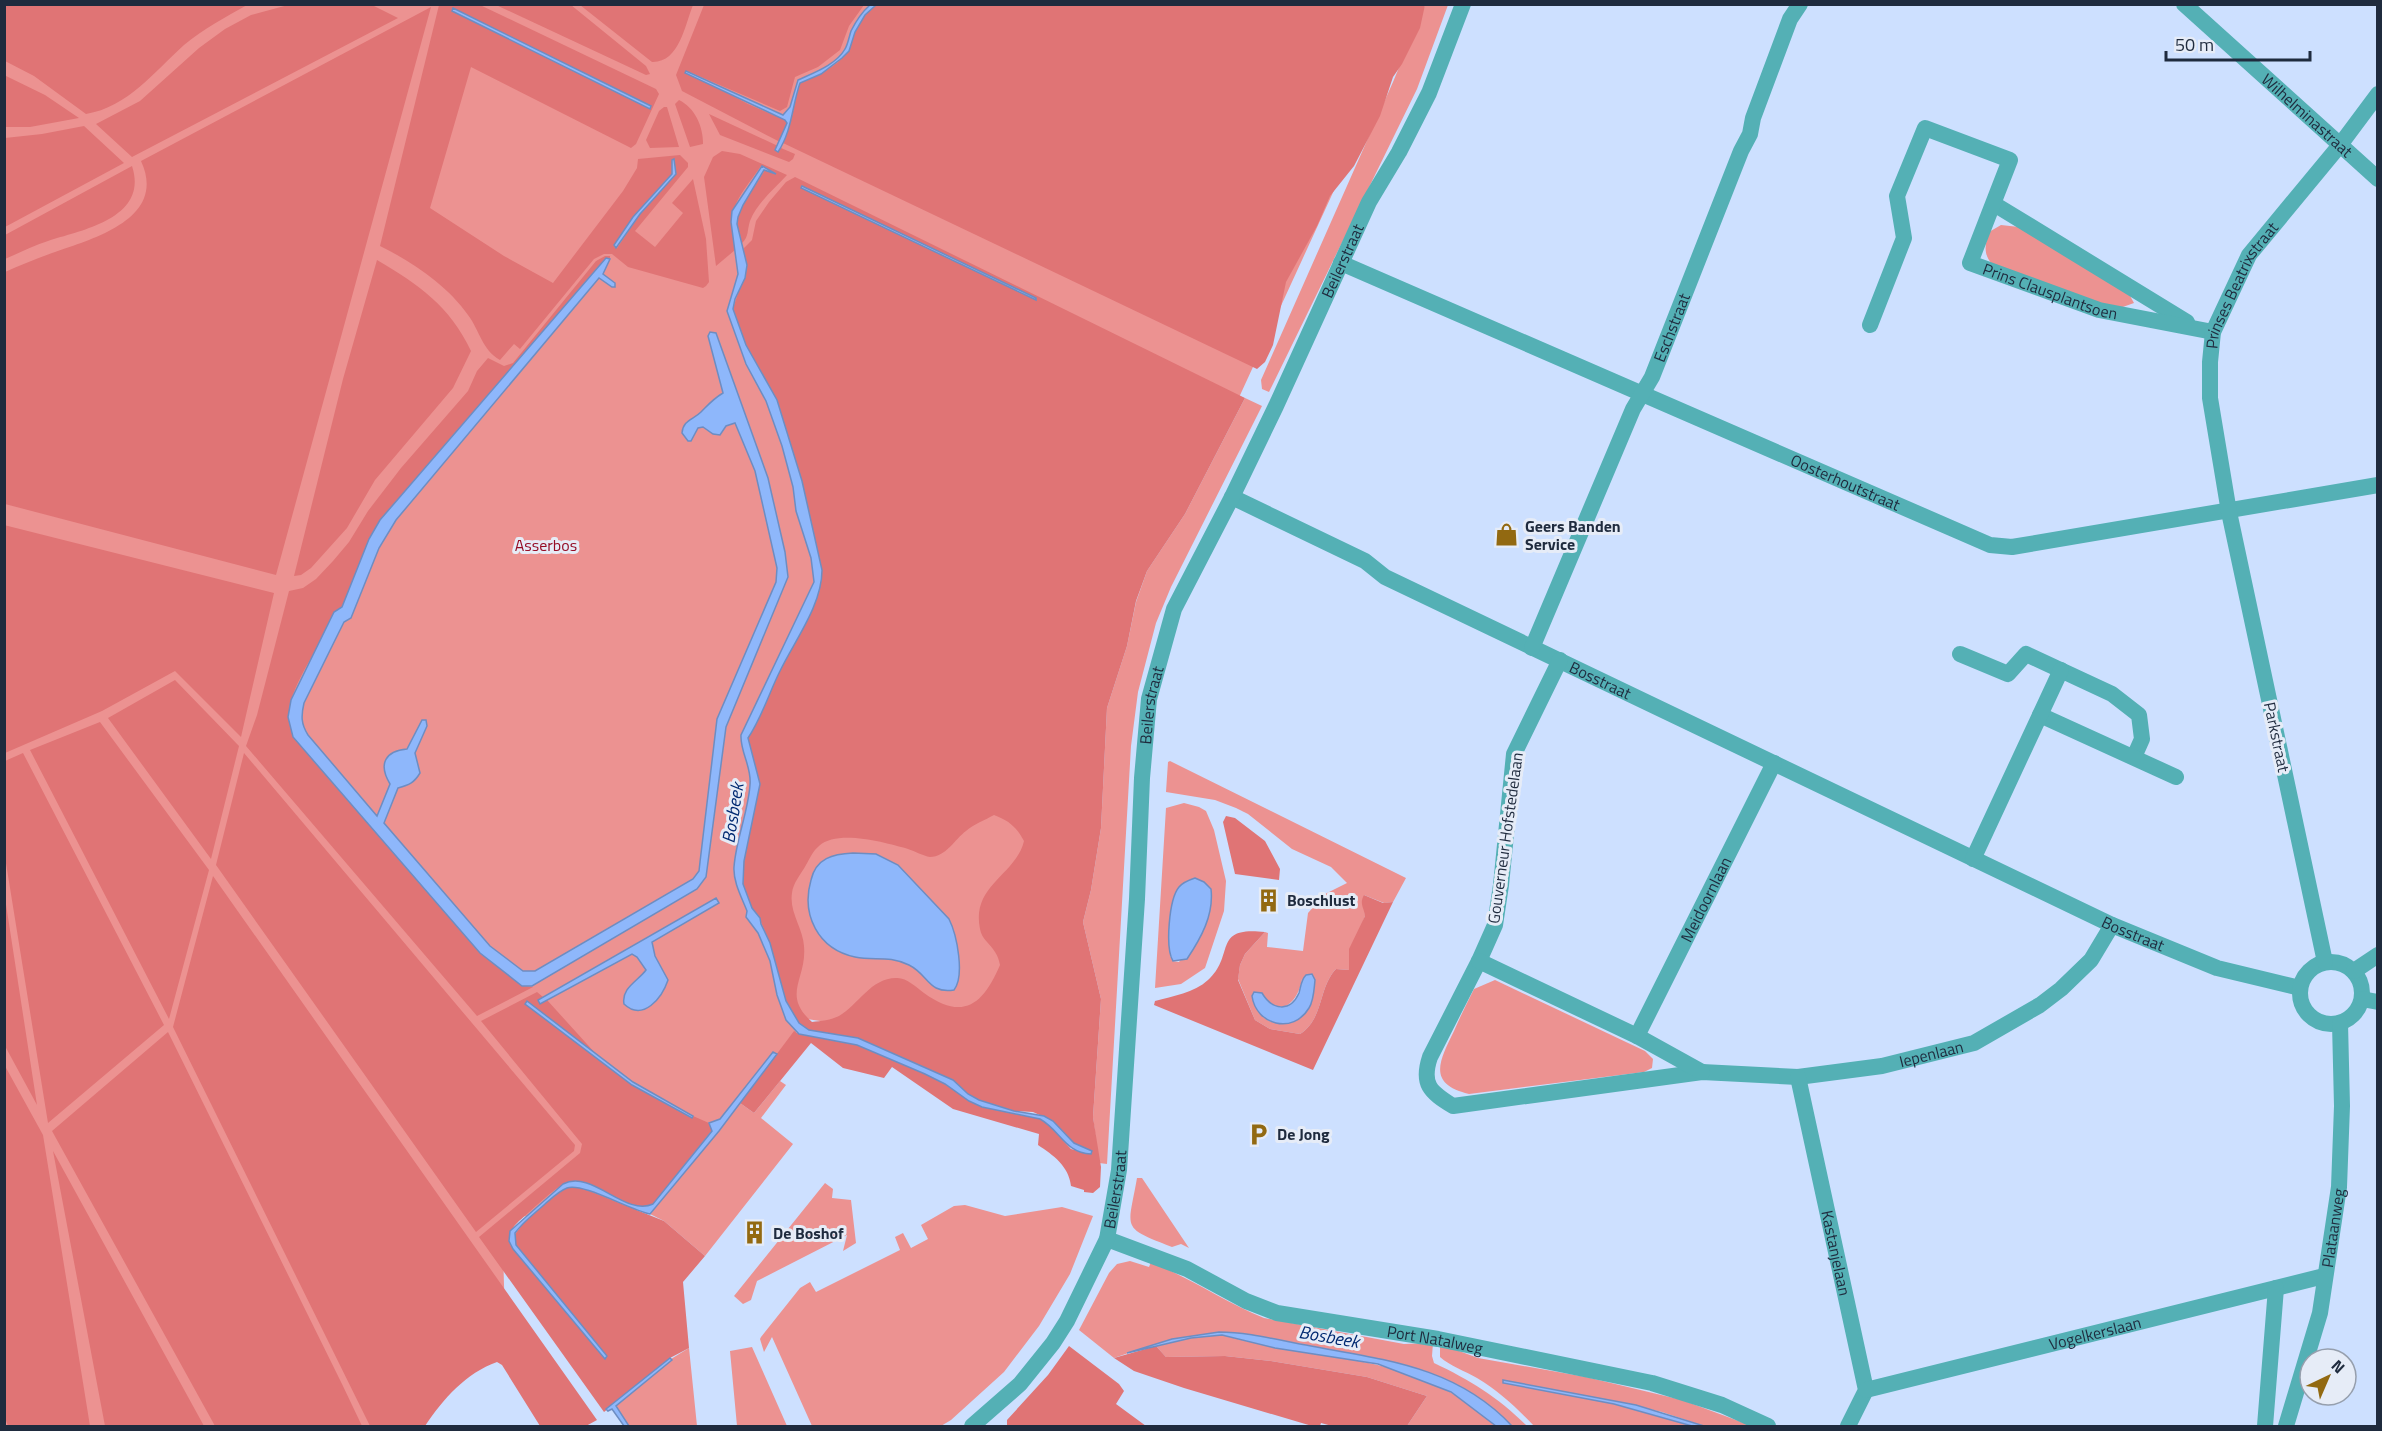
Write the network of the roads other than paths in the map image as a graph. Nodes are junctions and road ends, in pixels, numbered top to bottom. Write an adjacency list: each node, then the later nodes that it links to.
1 (1463, 4): 8 (street, Beilerstraat)
2 (1800, 4): 12 (street, Eschstraat)
3 (2184, 4): 5 (street, Wilhelminastraat)
4 (2378, 94): 5 (street, Prinses Beatrixstraat)
5 (2340, 145): 6 (street, Wilhelminastraat); 11 (street, Prinses Beatrixstraat)
6 (2378, 179)
7 (1994, 204): 9 (street, Prins Clausplantsoen); 10 (street, Prins Clausplantsoen); 10 (street, Prins Clausplantsoen)
8 (1341, 263): 12 (street, Oosterhoutstraat); 14 (street, Beilerstraat)
9 (1869, 325)
10 (2196, 328): 11 (street, Prins Clausplantsoen)
11 (2212, 332): 15 (street, Prinses Beatrixstraat)
12 (1643, 394): 15 (street, Oosterhoutstraat); 16 (street, Eschstraat)
13 (2378, 486): 15 (street, Oosterhoutstraat)
14 (1232, 497): 16 (street, Bosstraat); 37 (street, Beilerstraat)
15 (2229, 512): 28 (street, Parkstraat)
16 (1532, 648): 18 (street, Bosstraat)
17 (1960, 654): 19 (street)
18 (1560, 660): 22 (street, Bosstraat); 27 (street, Gouverneur Hofstedelaan)
19 (2061, 670): 20 (street); 21 (street)
20 (2040, 715): 21 (street); 24 (street)
21 (2134, 757): 23 (street)
22 (1774, 763): 24 (street, Bosstraat); 33 (street, Meidoornlaan)
23 (2176, 777)
24 (1973, 859): 25 (street, Bosstraat)
25 (2112, 926): 30 (street, Bosstraat); 35 (street, Iepenlaan)
26 (2378, 955): 29 (street)
27 (1479, 961): 33 (street, Iepenlaan); 36 (street, Gouverneur Hofstedelaan)
28 (2325, 962): 29 (street); 30 (street)
29 (2354, 971): 31 (street)
30 (2300, 988): 32 (street)
31 (2370, 1001): 32 (street)
32 (2340, 1023): 38 (street, Plataanweg)
33 (1637, 1036): 34 (street, Iepenlaan)
34 (1702, 1072): 35 (street, Iepenlaan); 36 (street, Iepenlaan)
35 (1798, 1077): 40 (street, Kastanjelaan)
36 (1453, 1106)
37 (1107, 1239): 41 (street, Beilerstraat); 42 (street, Port Natalweg)
38 (2324, 1276): 39 (street, Vogelkerslaan); 45 (street, Plataanweg)
39 (2276, 1288): 40 (street, Vogelkerslaan); 44 (street)
40 (1866, 1390): 43 (street)
41 (972, 1426)
42 (1768, 1426)
43 (1848, 1426)
44 (2265, 1426)
45 (2286, 1426)

